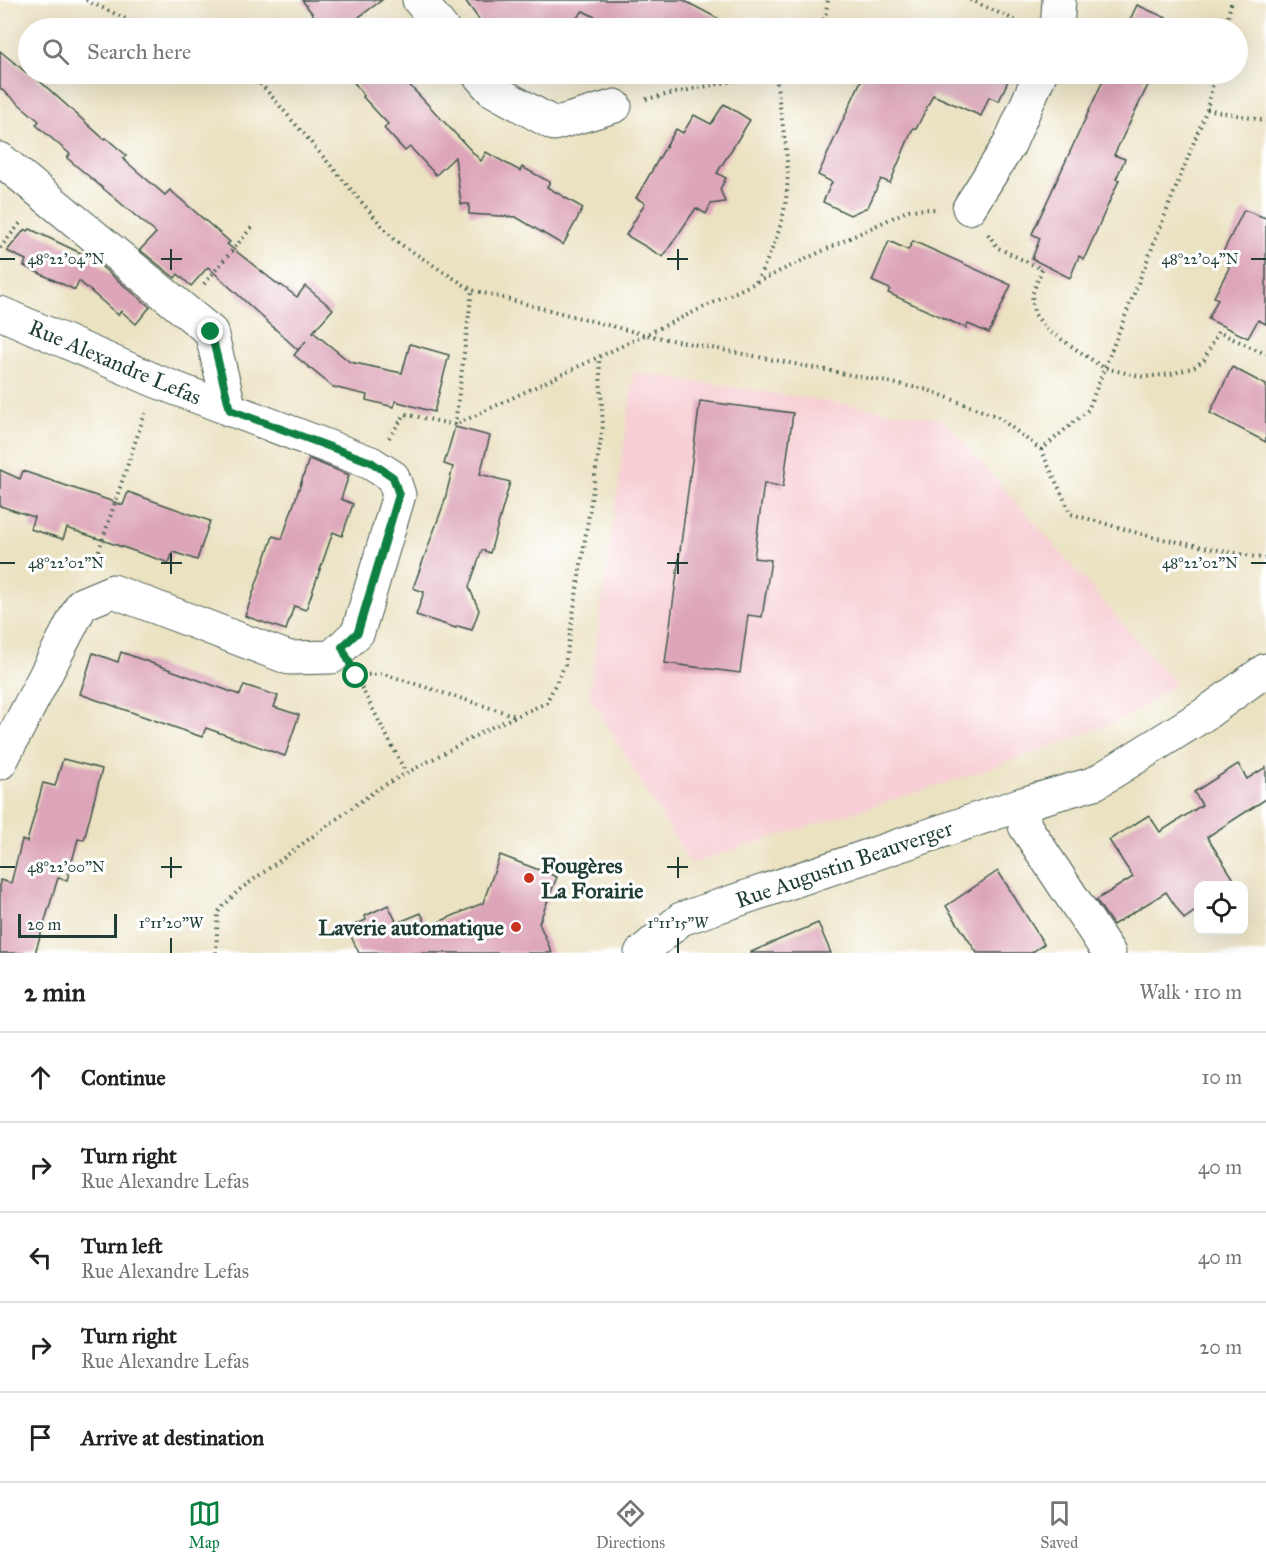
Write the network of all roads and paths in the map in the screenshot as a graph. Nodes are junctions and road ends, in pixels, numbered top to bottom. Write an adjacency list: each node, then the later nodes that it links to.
1 (86, 0): 7 (path)
2 (419, 0): 8 (street)
3 (828, 0): 9 (path)
4 (970, 0): 10 (path)
5 (1059, 0): 11 (street)
6 (1232, 0): 12 (path)
7 (124, 18)
8 (434, 18)
9 (825, 18)
10 (1012, 18)
11 (1058, 18)
12 (1228, 18)
13 (260, 84): 25 (path)
14 (487, 84): 19 (street)
15 (718, 84): 19 (path)
16 (777, 84): 24 (path)
17 (1036, 84): 23 (street)
18 (1213, 84): 20 (path)
19 (615, 106)
20 (1207, 109): 21 (path); 30 (path)
21 (1266, 121)
22 (0, 159): 32 (street, Rue Alexandre Lefas)
23 (969, 208): 24 (path); 30 (path)
24 (756, 283): 27 (path)
25 (472, 290): 27 (path); 33 (path)
26 (0, 313): 31 (street, Rue Alexandre Lefas)
27 (646, 335): 29 (path); 34 (path)
28 (1266, 354): 30 (path)
29 (599, 357): 33 (path); 41 (path)
30 (1104, 368): 34 (path)
31 (156, 381): 32 (street, Rue Alexandre Lefas); 37 (path)
32 (230, 410): 35 (street, Rue Alexandre Lefas)
33 (455, 425): 35 (path)
34 (1041, 450): 36 (path)
35 (371, 462): 38 (street, Rue Alexandre Lefas)
36 (1266, 559)
37 (82, 604): 38 (street, Rue Alexandre Lefas); 42 (street)
38 (342, 647): 40 (path)
39 (1266, 670): 44 (street, Rue Augustin Beauverger)
40 (356, 676): 41 (path); 43 (path)
41 (517, 716): 43 (path)
42 (0, 763)
43 (406, 773): 45 (path)
44 (1022, 804): 46 (street, Rue Augustin Beauverger); 47 (street)
45 (216, 953)
46 (641, 953)
47 (1109, 953)

